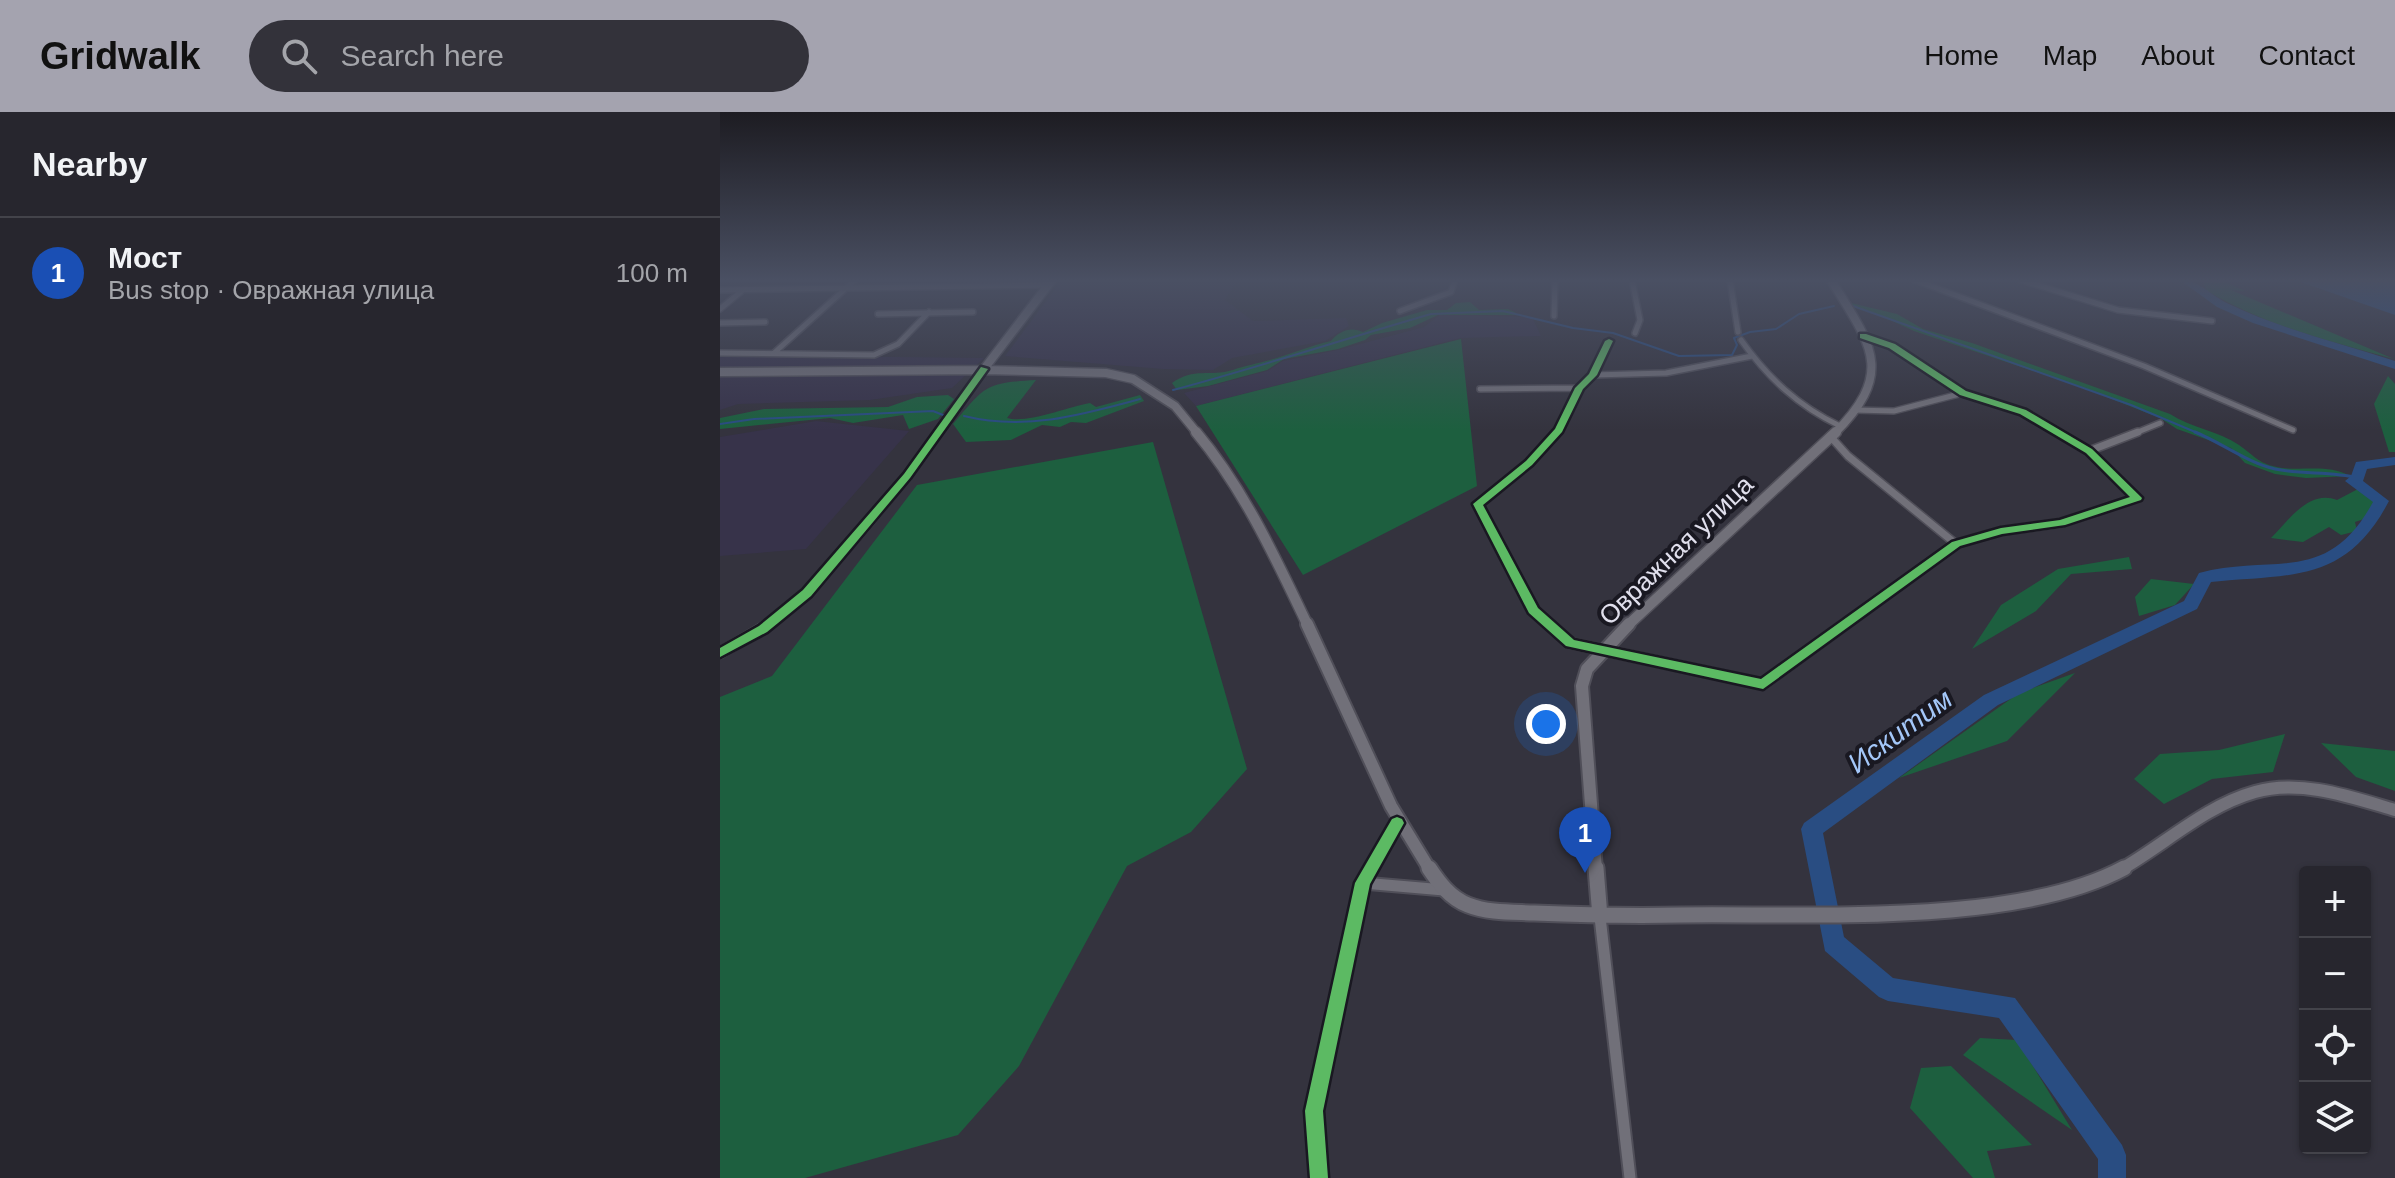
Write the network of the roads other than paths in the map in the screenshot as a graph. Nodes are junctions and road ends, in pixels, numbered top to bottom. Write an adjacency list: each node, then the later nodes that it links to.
1 (799, 330): 12 (street)
2 (911, 330): 12 (street)
3 (1014, 330): 14 (main road)
4 (1636, 330): 8 (street)
5 (1739, 330): 13 (street)
6 (1859, 330): 9 (main road, Овражная улица)
7 (2047, 330): 23 (street)
8 (1635, 333)
9 (1863, 336): 19 (street); 20 (main road, Овражная улица)
10 (1609, 341): 16 (street)
11 (720, 353): 12 (street)
12 (773, 353)
13 (1752, 356): 16 (street); 22 (street)
14 (984, 369): 15 (main road); 28 (street); 30 (main road)
15 (720, 372)
16 (1593, 375): 17 (street)
17 (1579, 388): 18 (street); 27 (street)
18 (1480, 389)
19 (1963, 393): 20 (street); 25 (street)
20 (1854, 410): 22 (main road, Овражная улица)
21 (2160, 423): 25 (street)
22 (1840, 426): 24 (main road, Овражная улица)
23 (2293, 430)
24 (1830, 436): 26 (street); 27 (main road, Овражная улица)
25 (2089, 451): 26 (street)
26 (1956, 544): 27 (street)
27 (1603, 651): 33 (main road, Овражная улица)
28 (720, 653)
29 (2395, 810): 33 (main road)
30 (1397, 823): 31 (street); 32 (main road)
31 (1363, 883): 32 (street); 34 (street)
32 (1444, 890): 33 (main road)
33 (1600, 917): 35 (street, Овражная улица)
34 (1319, 1178)
35 (1630, 1178)

